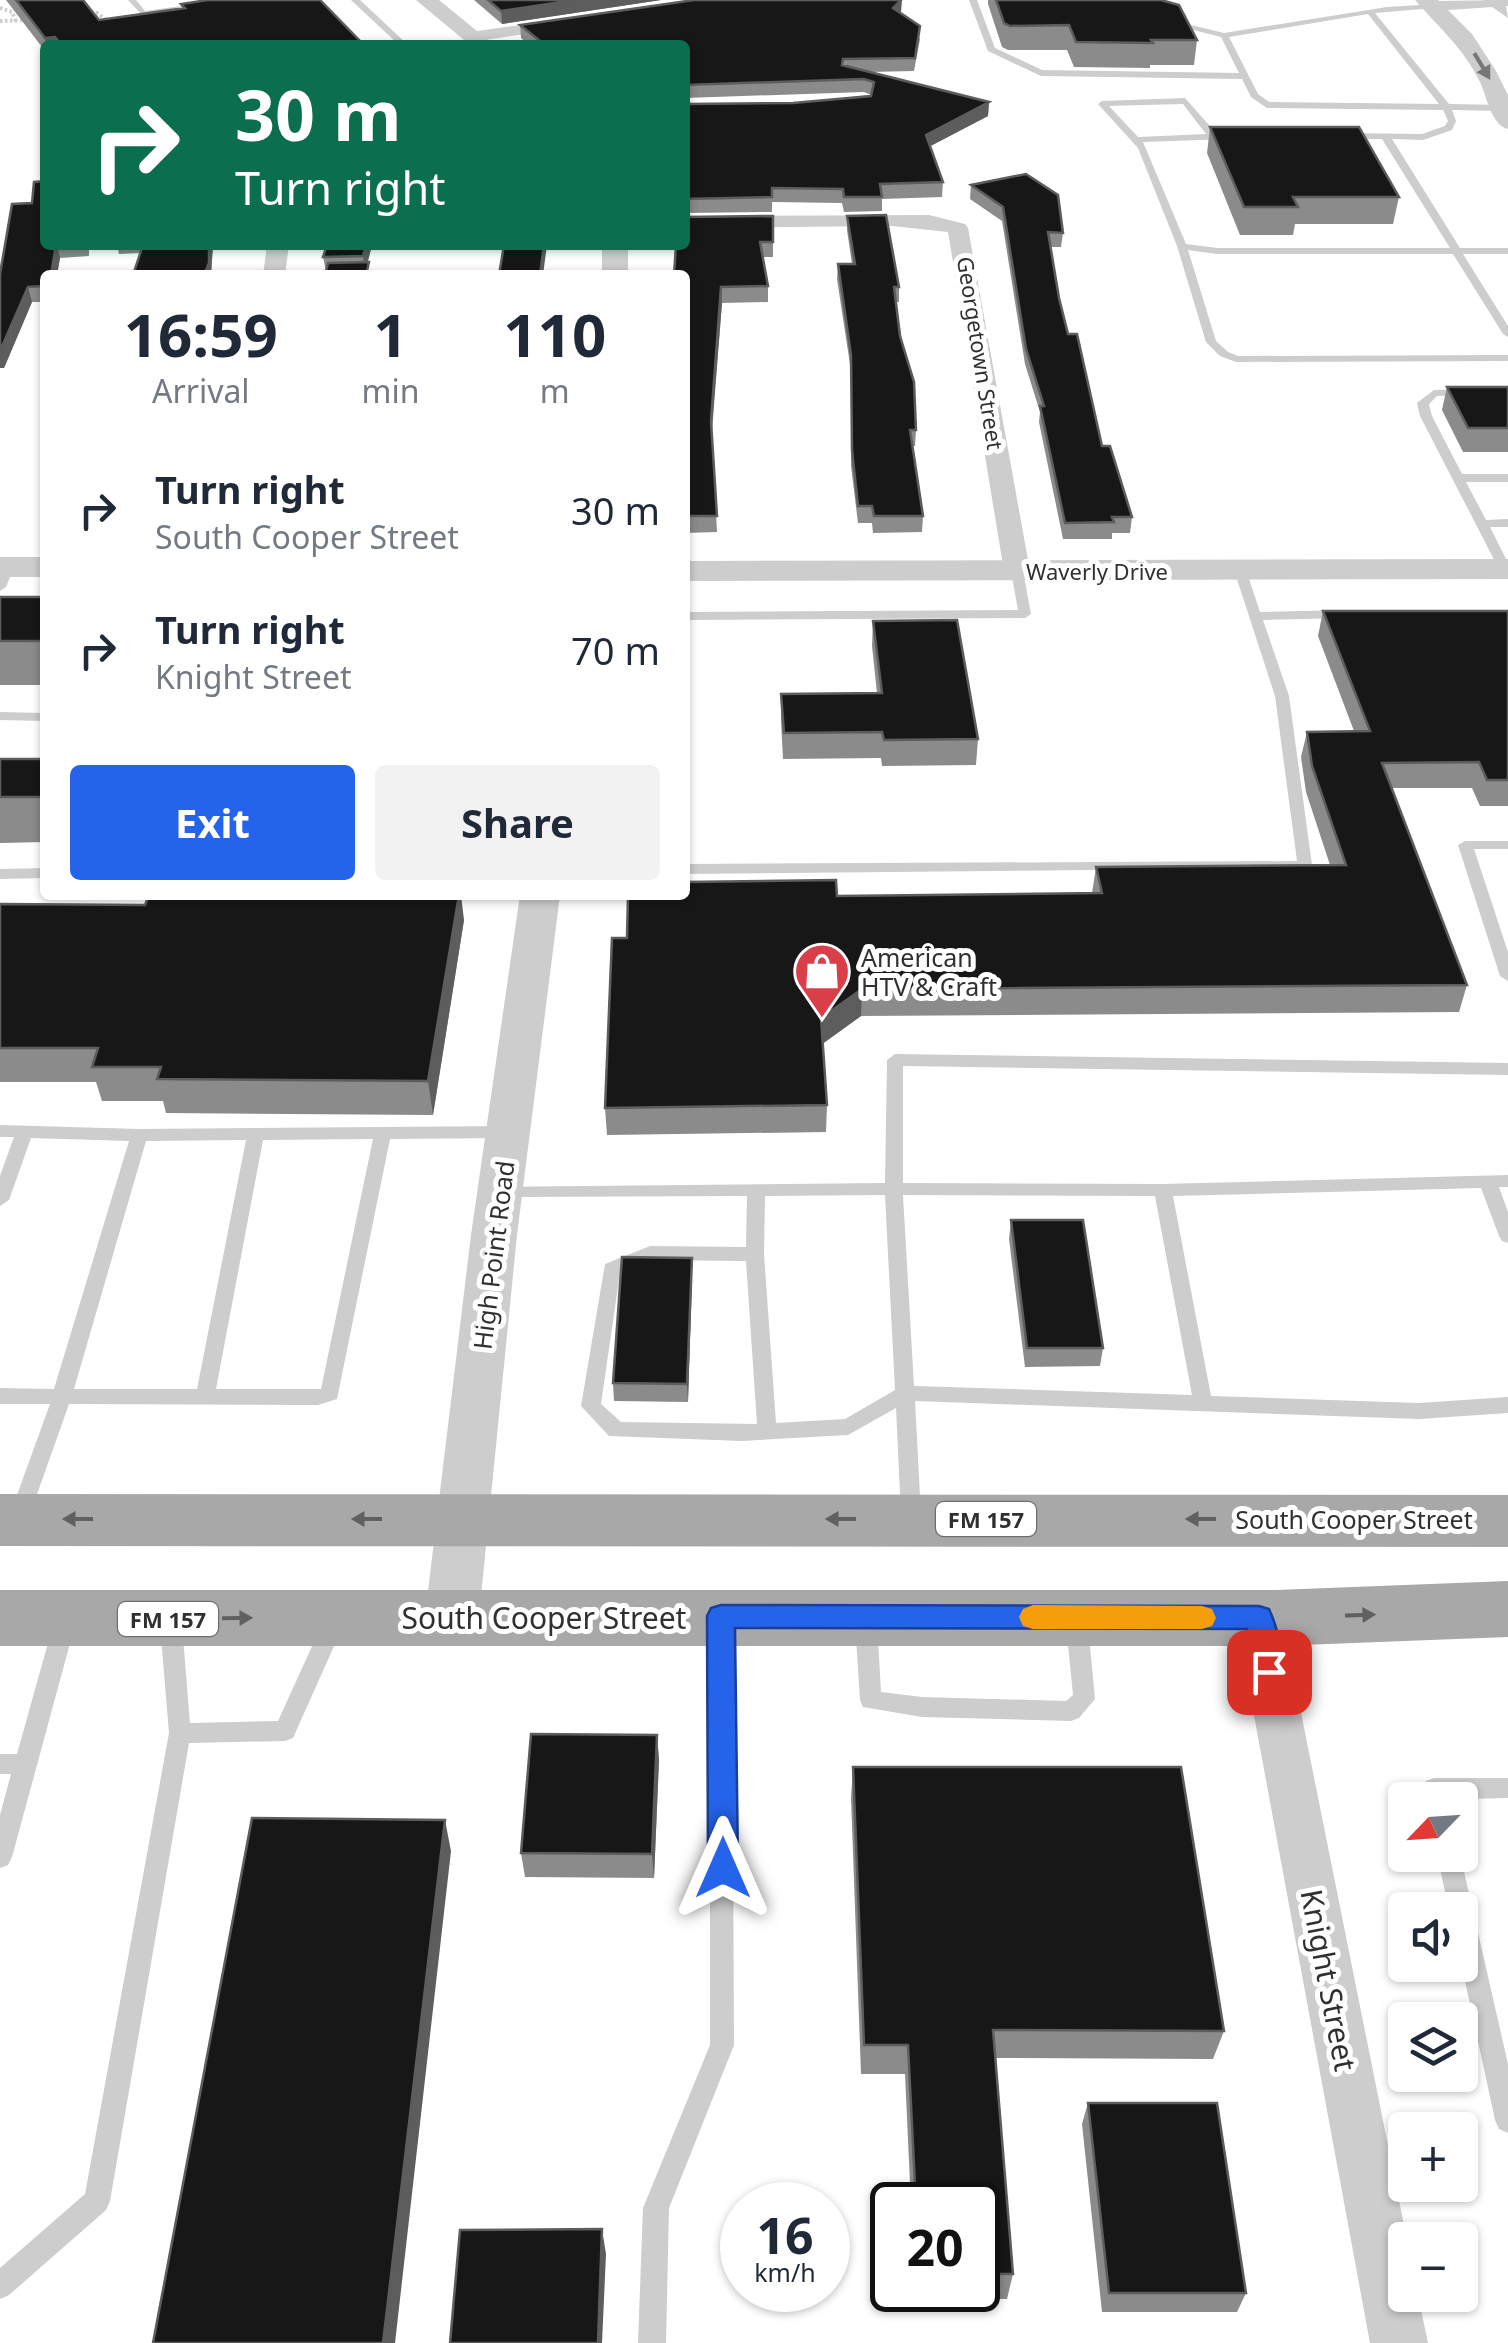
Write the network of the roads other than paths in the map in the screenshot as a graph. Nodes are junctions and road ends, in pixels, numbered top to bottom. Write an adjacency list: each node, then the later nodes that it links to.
1 (132, 0): 2 (lane)
2 (213, 0)
3 (355, 0): 12 (lane)
4 (426, 0): 13 (street)
5 (973, 0): 15 (lane)
6 (1502, 6): 7 (street)
7 (1435, 7): 8 (lane); 17 (street, one-way to 17)
8 (1371, 14): 11 (lane); 16 (lane)
9 (1158, 18): 11 (lane)
10 (589, 20): 14 (street)
11 (1224, 35): 15 (lane)
12 (399, 40)
13 (476, 40)
14 (482, 40)
15 (1244, 76): 16 (lane)
16 (1446, 107): 17 (lane); 21 (lane)
17 (1505, 115)
18 (1214, 136): 19 (lane); 22 (lane); 22 (lane)
19 (1252, 136)
20 (1328, 136): 21 (lane)
21 (1385, 136): 26 (lane)
22 (1136, 140): 24 (lane)
23 (690, 222): 37 (street, Georgetown Street)
24 (1182, 246): 26 (lane); 28 (lane)
25 (1508, 251): 26 (lane)
26 (1454, 252): 27 (lane)
27 (1508, 334)
28 (1508, 358)
29 (1508, 391): 30 (lane)
30 (1458, 478): 31 (lane); 33 (lane)
31 (1508, 478)
32 (1508, 523): 33 (lane)
33 (1482, 524): 38 (lane)
34 (40, 568): 39 (street)
35 (1240, 570): 37 (street, Waverly Drive); 38 (street, Waverly Drive); 42 (lane)
36 (690, 571): 37 (street, Waverly Drive)
37 (1017, 571): 41 (lane)
38 (1507, 571)
39 (3, 573)
40 (1352, 614): 42 (lane)
41 (690, 616)
42 (1255, 616): 46 (lane)
43 (0, 716): 44 (lane)
44 (40, 717)
45 (1508, 845): 50 (lane)
46 (690, 869)
47 (40, 873): 48 (lane)
48 (0, 874)
49 (539, 900): 54 (street, High Point Road)
50 (1508, 976)
51 (1508, 1069): 61 (lane)
52 (0, 1130): 53 (lane)
53 (24, 1132): 57 (lane); 64 (lane)
54 (508, 1132): 55 (lane); 63 (street, High Point Road)
55 (383, 1133): 56 (lane); 70 (lane)
56 (256, 1134): 57 (lane); 70 (lane)
57 (140, 1135): 69 (lane)
58 (1508, 1181): 59 (lane)
59 (1488, 1182): 62 (lane); 65 (lane)
60 (756, 1190): 61 (lane); 63 (lane); 66 (lane)
61 (894, 1190): 62 (lane); 67 (lane)
62 (1163, 1190): 71 (lane)
63 (500, 1191): 75 (street, High Point Road)
64 (0, 1200)
65 (1508, 1236)
66 (755, 1254): 73 (lane); 73 (lane)
67 (905, 1393): 71 (lane); 73 (lane); 74 (lane)
68 (0, 1396): 69 (lane)
69 (61, 1398): 70 (lane); 76 (lane)
70 (205, 1398)
71 (1203, 1403): 72 (lane)
72 (1508, 1406)
73 (767, 1432)
74 (912, 1518): 75 (main road, South Cooper Street / FM 157, one-way to 75); 77 (main road, South Cooper Street / FM 157, one-way to 74)
75 (464, 1519): 76 (main road, South Cooper Street / FM 157, one-way to 76); 79 (street, High Point Road)
76 (9, 1520)
77 (1508, 1521)
78 (1508, 1609): 86 (main road, South Cooper Street / FM 157, one-way to 78)
79 (452, 1616): 80 (main road, South Cooper Street / FM 157); 81 (main road, South Cooper Street / FM 157)
80 (721, 1616): 82 (main road, South Cooper Street / FM 157); 97 (lane)
81 (336, 1617): 87 (main road, South Cooper Street / FM 157, one-way to 81); 88 (lane)
82 (866, 1617): 85 (main road, South Cooper Street / FM 157); 85 (lane)
83 (0, 1618): 84 (main road, South Cooper Street / FM 157)
84 (66, 1618): 87 (main road, South Cooper Street / FM 157); 90 (lane)
85 (1076, 1618): 86 (main road, South Cooper Street / FM 157)
86 (1259, 1618): 98 (street, Knight Street)
87 (171, 1619): 88 (lane)
88 (180, 1733): 96 (lane)
89 (0, 1764): 90 (lane)
90 (25, 1764): 93 (lane)
91 (1478, 1788): 92 (lane)
92 (1508, 1788)
93 (0, 1857)
94 (1453, 1872): 95 (lane)
95 (1508, 2120)
96 (0, 2286)
97 (652, 2343)
98 (1399, 2343)

